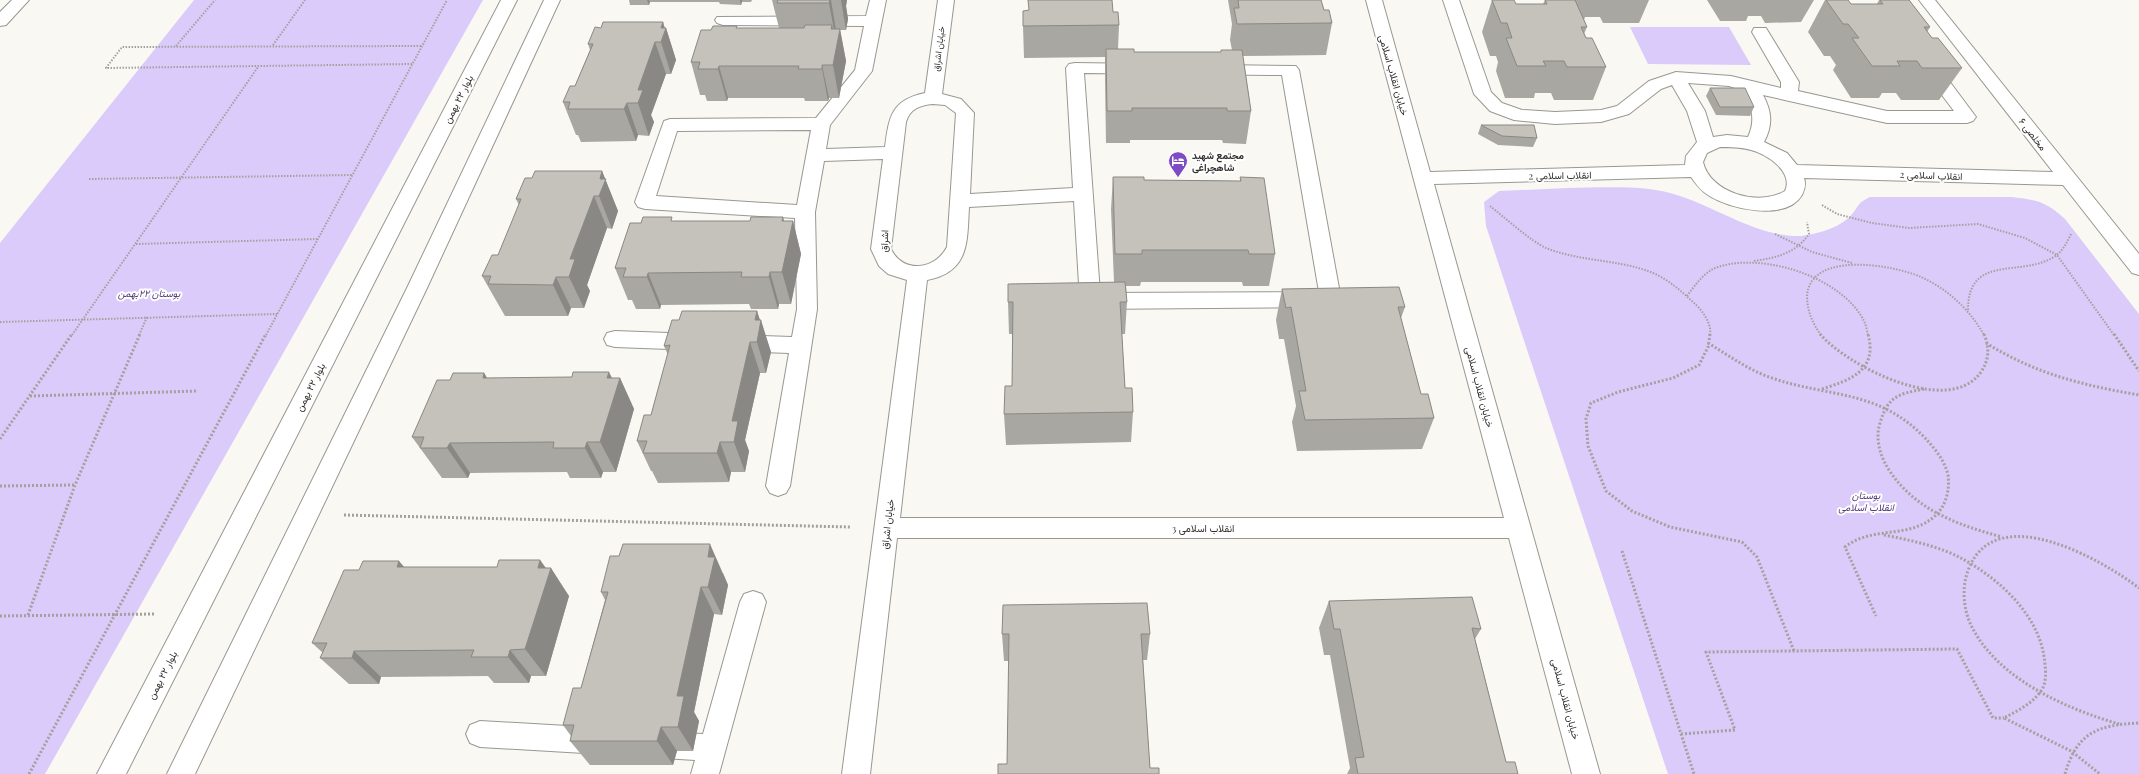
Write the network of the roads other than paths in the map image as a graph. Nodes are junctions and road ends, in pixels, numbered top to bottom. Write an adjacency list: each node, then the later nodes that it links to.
1 (21, 0): 10 (street)
2 (509, 0): 40 (street, بلوار ۲۲ بهمن)
3 (552, 0): 41 (street)
4 (878, 0): 11 (street)
5 (946, 0): 17 (street, خیابان اشراق)
6 (1374, 0): 25 (street, خیابان انقلاب اسلامی)
7 (1451, 0): 14 (street)
8 (1927, 0): 26 (street, مخلصی ۶)
9 (723, 20): 11 (street)
10 (0, 21)
11 (873, 21): 18 (street)
12 (1760, 32): 16 (street)
13 (1920, 54): 16 (street)
14 (1676, 77): 15 (street); 19 (street)
15 (1750, 87): 16 (street); 20 (street)
16 (1789, 95)
17 (933, 98): 21 (street, اشراق); 28 (street, اشراق)
18 (820, 124): 22 (street); 29 (street)
19 (1707, 144): 20 (street); 23 (street)
20 (1754, 144): 24 (street)
21 (894, 153): 22 (street); 31 (street, اشراق)
22 (815, 155): 29 (street)
23 (1697, 171): 24 (street); 25 (street, انقلاب اسلامی 2)
24 (1793, 172): 26 (street, انقلاب اسلامی 2)
25 (1423, 178): 36 (street, خیابان انقلاب اسلامی)
26 (2068, 179): 30 (street, مخلصی ۶)
27 (1083, 194): 27 (street); 28 (street)
28 (961, 201): 31 (street, اشراق)
29 (805, 212): 33 (street)
30 (2139, 268)
31 (918, 273): 35 (street, خیابان اشراق)
32 (615, 339): 33 (street)
33 (801, 345): 34 (street)
34 (778, 486)
35 (886, 528): 36 (street, انقلاب اسلامی 3); 43 (street, خیابان اشراق)
36 (1519, 528): 44 (street, خیابان انقلاب اسلامی)
37 (753, 602): 39 (street)
38 (480, 734): 39 (street)
39 (712, 748): 42 (street)
40 (111, 774)
41 (181, 774)
42 (705, 774)
43 (856, 774)
44 (1586, 774)

